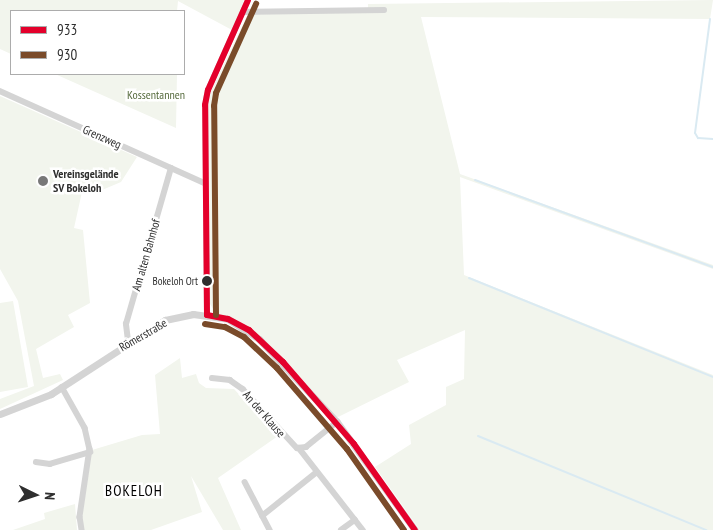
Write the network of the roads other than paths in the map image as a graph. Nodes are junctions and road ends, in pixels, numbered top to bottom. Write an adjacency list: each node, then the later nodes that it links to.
1 (248, 0): 3 (street)
2 (384, 10): 3 (street)
3 (245, 12): 6 (street)
4 (0, 91): 5 (street, Grenzweg)
5 (172, 168): 6 (street, Grenzweg); 8 (street, Am alten Bahnhof)
6 (205, 183): 7 (street)
7 (206, 315): 8 (street, Römerstraße); 12 (street, Römerstraße)
8 (128, 342): 10 (street, Römerstraße)
9 (212, 378): 13 (street, An der Klause)
10 (62, 387): 11 (street, Römerstraße); 14 (street)
11 (0, 414)
12 (337, 422): 13 (street); 24 (street, Römerstraße)
13 (299, 448): 16 (street, An der Klause)
14 (90, 452): 15 (street); 20 (street)
15 (36, 462)
16 (317, 472): 18 (street); 19 (street, An der Klause)
17 (245, 482): 18 (street)
18 (262, 516): 21 (street)
19 (355, 520): 22 (street); 23 (street, An der Klause)
20 (82, 530)
21 (270, 530)
22 (342, 530)
23 (363, 530)
24 (414, 530)

